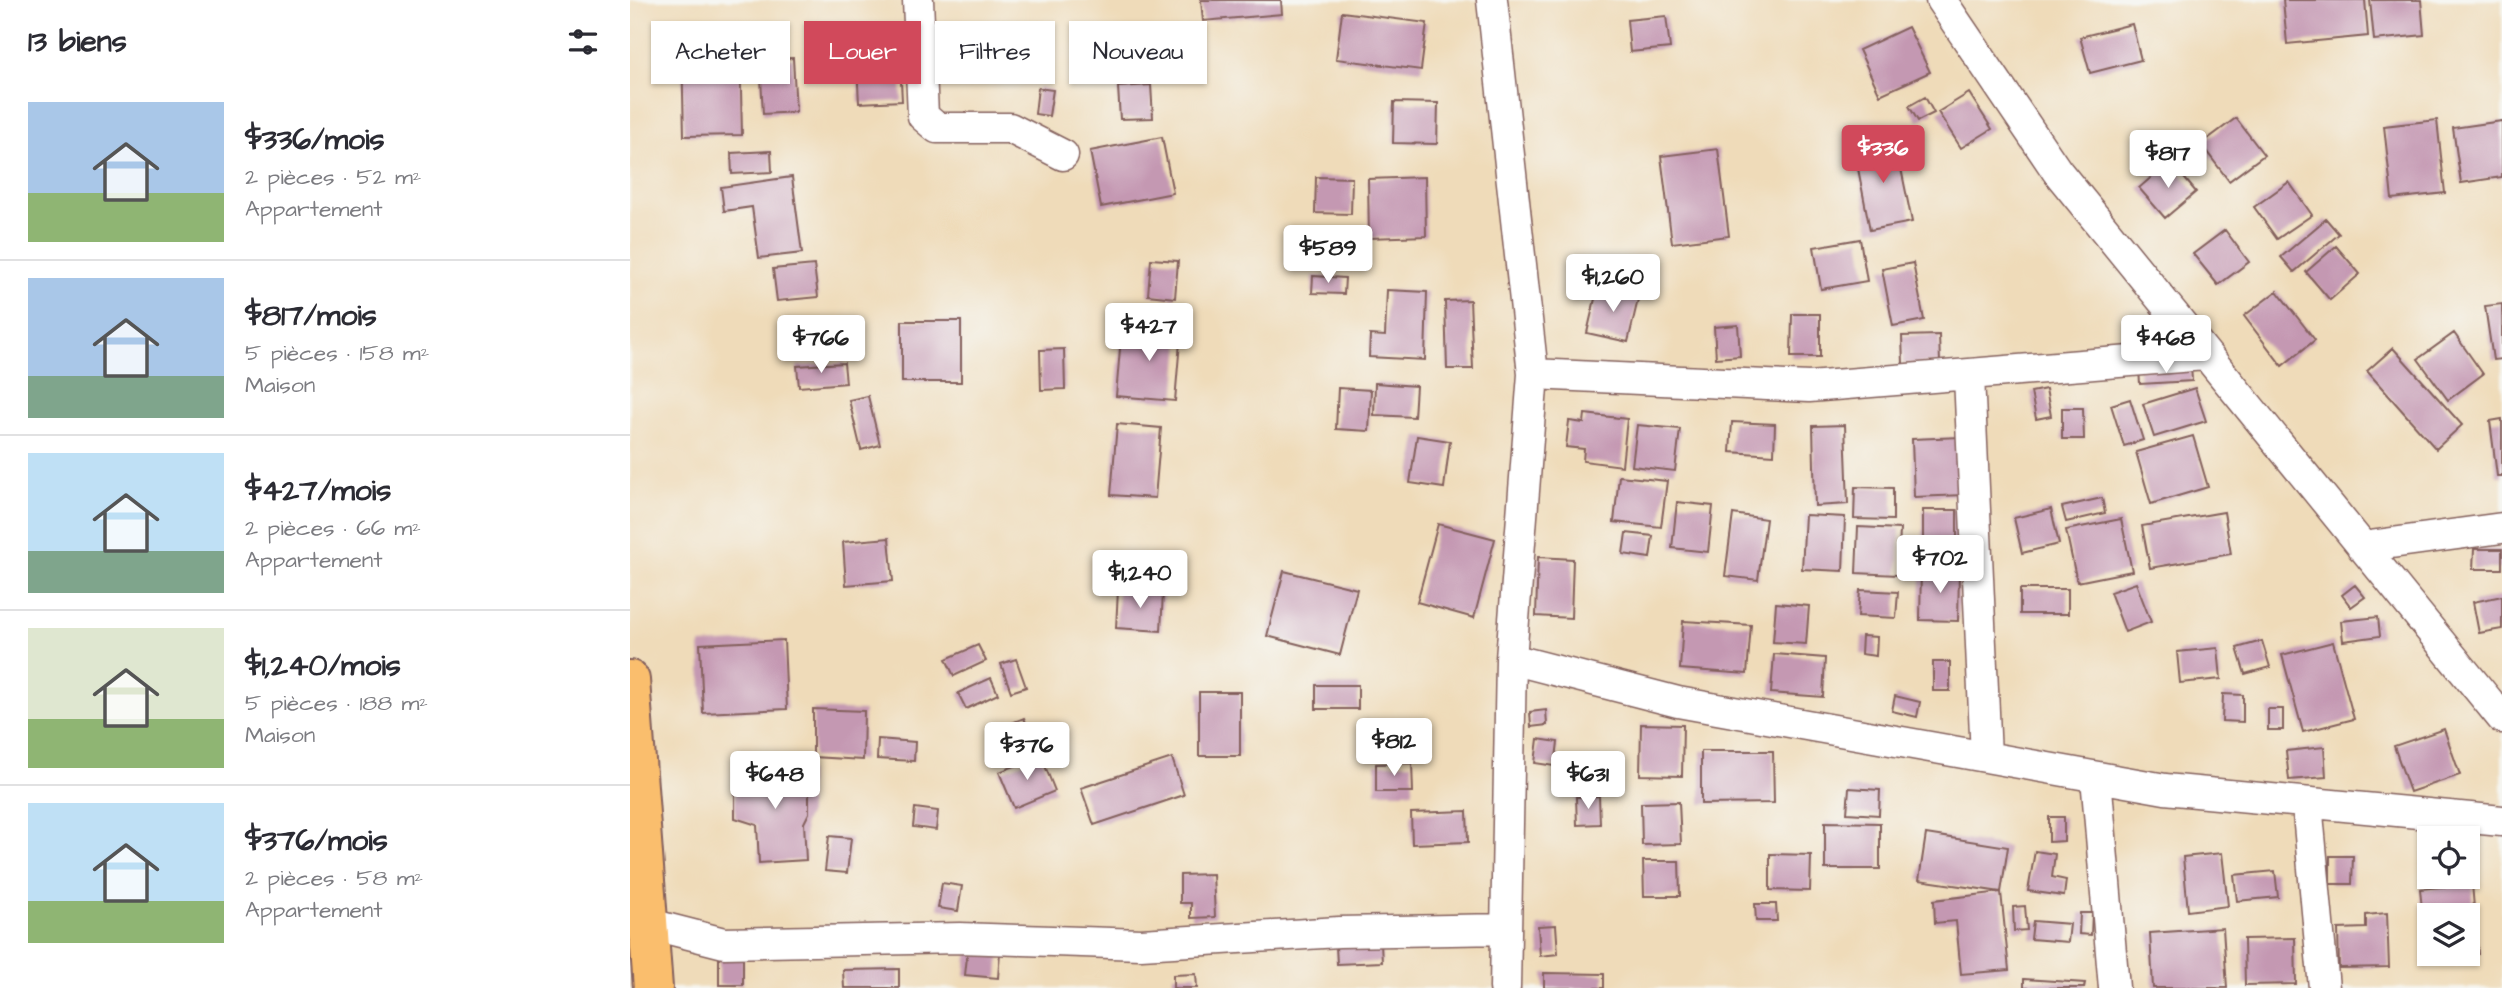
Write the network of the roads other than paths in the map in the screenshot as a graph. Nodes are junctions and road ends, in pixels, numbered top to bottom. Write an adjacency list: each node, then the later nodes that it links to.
1 (918, 0): 4 (street)
2 (1492, 0): 6 (street)
3 (1941, 0): 5 (street)
4 (1063, 155)
5 (2205, 355): 7 (street); 9 (street)
6 (1532, 374): 7 (street); 10 (street)
7 (1969, 376): 14 (street)
8 (2502, 528): 9 (street)
9 (2362, 547): 12 (street)
10 (1511, 659): 14 (street); 19 (street)
11 (630, 680): 18 (main road)
12 (2489, 684): 13 (street)
13 (2502, 718)
14 (1986, 757): 15 (street)
15 (2096, 777): 16 (street); 22 (street)
16 (2307, 803): 17 (street); 23 (street)
17 (2502, 821)
18 (639, 922): 19 (street); 20 (main road)
19 (1506, 929): 21 (street)
20 (653, 988)
21 (1505, 988)
22 (2114, 988)
23 (2324, 988)

